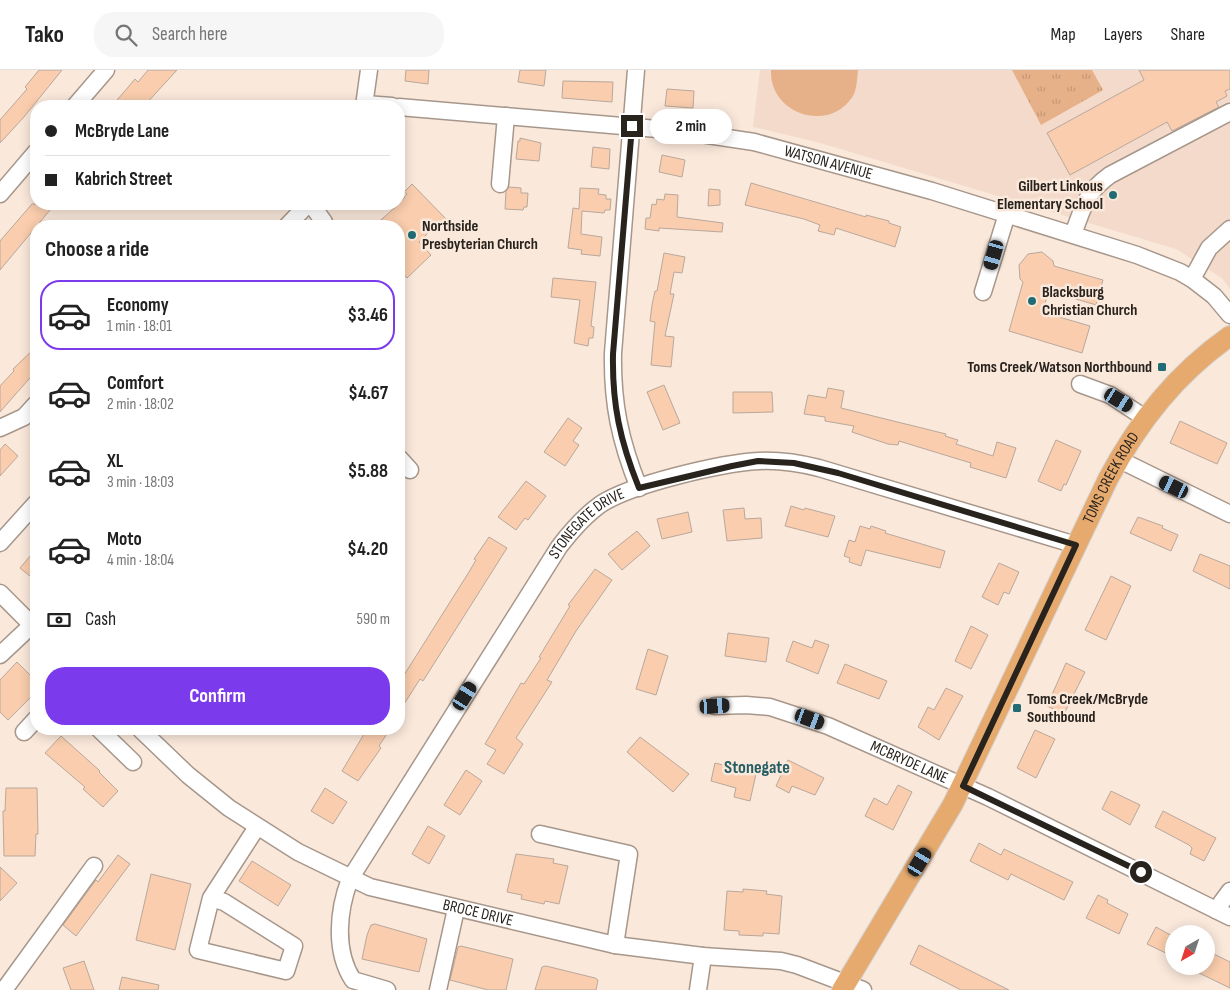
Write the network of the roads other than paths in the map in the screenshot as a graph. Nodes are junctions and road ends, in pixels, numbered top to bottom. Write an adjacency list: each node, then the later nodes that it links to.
1 (106, 70): 4 (street)
2 (369, 70): 5 (street)
3 (636, 70): 9 (street)
4 (80, 100)
5 (365, 100)
6 (405, 108): 8 (street, WATSON AVENUE)
7 (1230, 112): 17 (street)
8 (506, 116): 9 (street, WATSON AVENUE); 11 (street)
9 (632, 126): 14 (street, WATSON AVENUE); 29 (street)
10 (30, 159): 12 (street)
11 (500, 184)
12 (0, 194)
13 (302, 210): 15 (street)
14 (1006, 214): 17 (street, WATSON AVENUE); 19 (street)
15 (293, 220)
16 (1230, 229): 18 (street)
17 (1073, 234): 18 (street, WATSON AVENUE)
18 (1192, 279): 20 (street, WATSON AVENUE)
19 (983, 292)
20 (1230, 315)
21 (1230, 336): 24 (main road, TOMS CREEK ROAD)
22 (1080, 384): 24 (street)
23 (30, 415): 25 (street)
24 (1145, 418): 26 (main road, TOMS CREEK ROAD)
25 (0, 428)
26 (1118, 459): 31 (street); 33 (main road, TOMS CREEK ROAD)
27 (405, 465): 28 (street)
28 (410, 470)
29 (639, 488): 33 (street, STONEGATE DRIVE); 48 (street, STONEGATE DRIVE)
30 (30, 510): 32 (street)
31 (1230, 514)
32 (0, 543)
33 (1076, 545): 44 (main road, TOMS CREEK ROAD)
34 (0, 593): 35 (street)
35 (30, 623)
36 (30, 630): 37 (street)
37 (0, 655)
38 (715, 706): 44 (street, MCBRYDE LANE)
39 (30, 726): 40 (street)
40 (24, 732)
41 (116, 735): 43 (street)
42 (146, 735): 45 (street, BROCE DRIVE)
43 (133, 762)
44 (963, 786): 52 (street, MCBRYDE LANE); 55 (main road, TOMS CREEK ROAD)
45 (258, 827): 48 (street, BROCE DRIVE); 50 (street)
46 (540, 834): 53 (street)
47 (94, 866): 56 (street)
48 (350, 879): 51 (street, BROCE DRIVE); 57 (street, STONEGATE DRIVE)
49 (1230, 891): 52 (street)
50 (211, 898): 50 (street)
51 (456, 909): 53 (street, BROCE DRIVE); 58 (street)
52 (1223, 913)
53 (615, 945): 54 (street, BROCE DRIVE)
54 (704, 956): 55 (street, BROCE DRIVE); 59 (street)
55 (850, 988)
56 (4, 990)
57 (388, 990)
58 (438, 990)
59 (698, 990)

